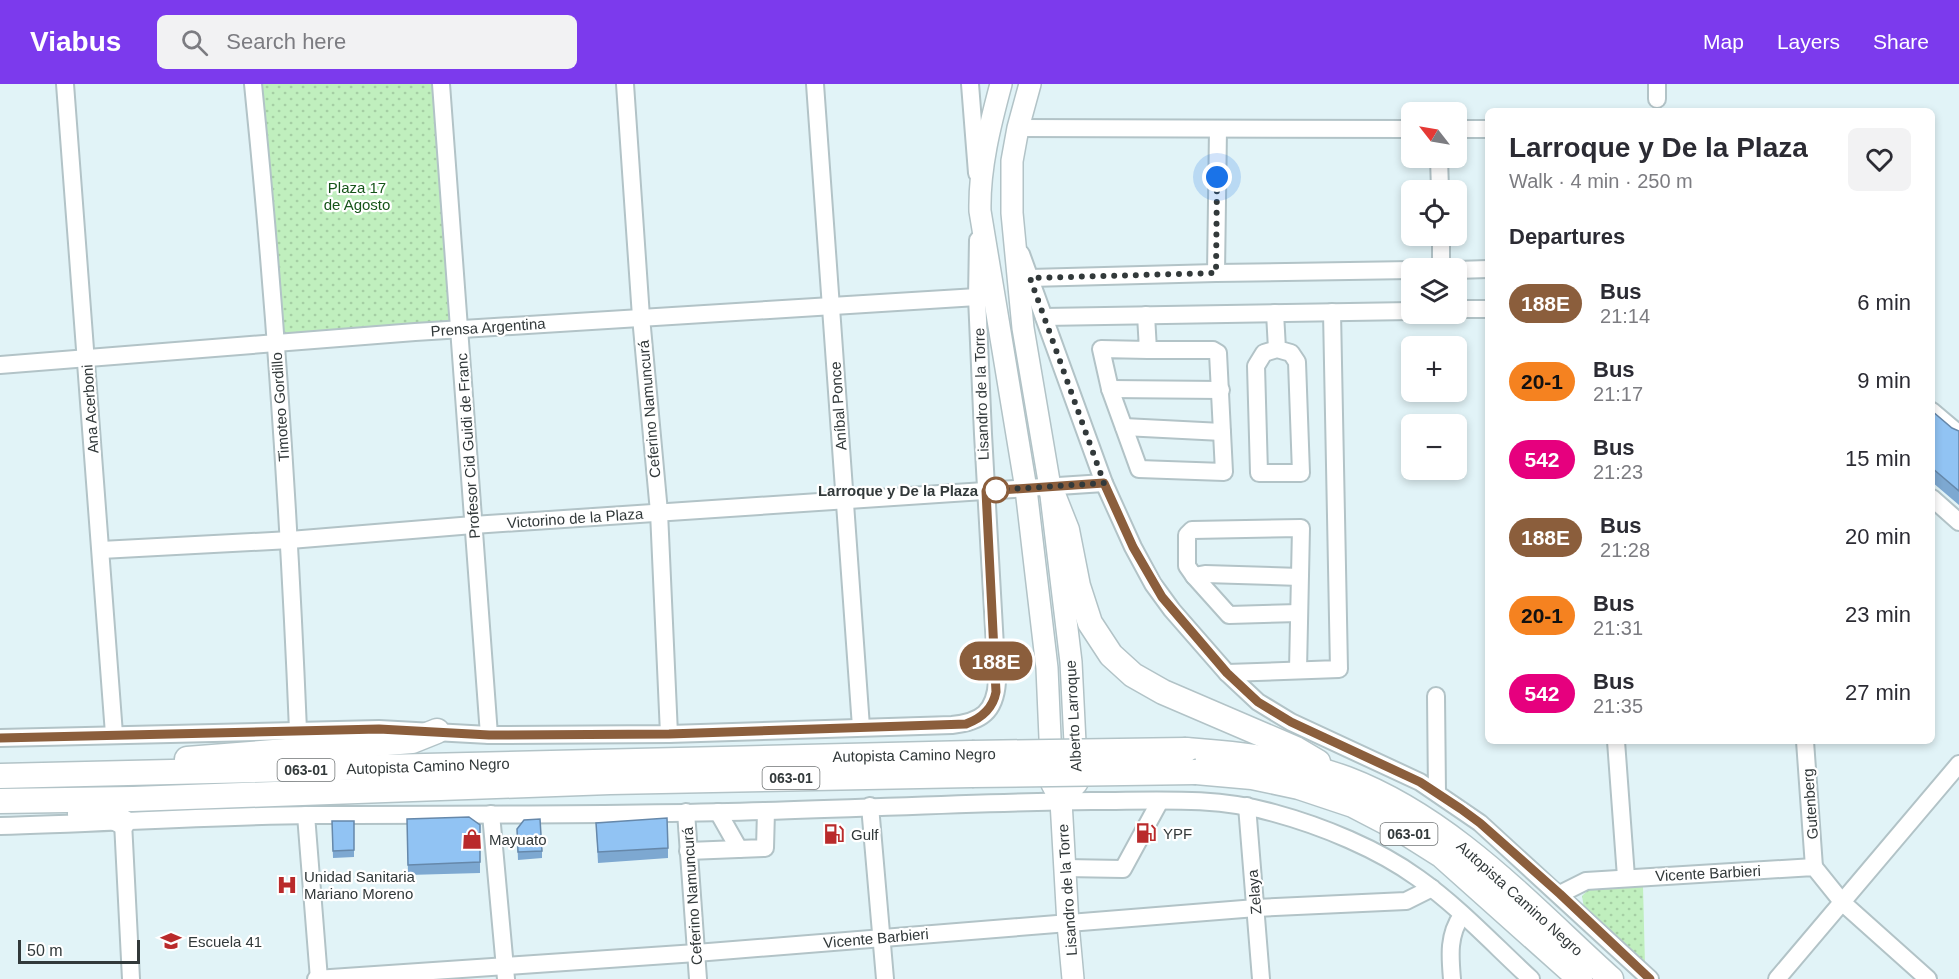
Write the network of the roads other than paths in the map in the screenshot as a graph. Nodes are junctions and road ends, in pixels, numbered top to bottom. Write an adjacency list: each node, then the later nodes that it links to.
1 (65, 84): 35 (street, Ana Acerboni)
2 (253, 84): 32 (street, Timoteo Gordillo)
3 (441, 84): 31 (street, Profesor Cid Guidi de Franc)
4 (625, 84): 29 (street, Ceferino Namuncurá)
5 (815, 84): 22 (street, Aníbal Ponce)
6 (970, 84): 14 (street, Lisandro de la Torre)
7 (1001, 84): 14 (main road, Alberto Larroque)
8 (1030, 84): 9 (main road, Alberto Larroque)
9 (1018, 128): 10 (street); 15 (main road, Alberto Larroque)
10 (1218, 129): 11 (street); 19 (street)
11 (1401, 129)
12 (1467, 129): 13 (street)
13 (1485, 129)
14 (980, 204): 21 (street, Lisandro de la Torre); 45 (main road, Alberto Larroque)
15 (1014, 236): 20 (street); 44 (main road, Alberto Larroque)
16 (1485, 269): 18 (street)
17 (1401, 270): 19 (street)
18 (1467, 270)
19 (1216, 273): 20 (street)
20 (1030, 278): 30 (street)
21 (978, 297): 22 (street, Prensa Argentina); 46 (street, Lisandro de la Torre)
22 (832, 305): 29 (street, Prensa Argentina); 47 (street, Aníbal Ponce)
23 (1467, 309): 24 (street)
24 (1485, 309)
25 (1401, 310): 26 (street)
26 (1332, 312): 27 (street); 57 (street)
27 (1275, 313): 28 (street); 33 (street)
28 (1146, 315): 30 (street); 34 (street)
29 (641, 317): 31 (street, Prensa Argentina); 49 (street, Ceferino Namuncurá)
30 (1044, 317): 43 (street)
31 (459, 329): 32 (street, Prensa Argentina); 51 (street, Profesor Cid Guidi de Franc)
32 (275, 342): 35 (street, Prensa Argentina); 52 (street, Timoteo Gordillo)
33 (1277, 349): 33 (street)
34 (1148, 350): 37 (street); 38 (street)
35 (86, 358): 36 (street, Prensa Argentina); 53 (street, Ana Acerboni)
36 (0, 365)
37 (1110, 389): 38 (street); 40 (street)
38 (1221, 390): 41 (street)
39 (1935, 414): 42 (street)
40 (1124, 427): 41 (street); 41 (street)
41 (1222, 432)
42 (1959, 434)
43 (1104, 483): 44 (street, Victorino de la Plaza); 58 (street)
44 (1050, 487): 45 (street, Victorino de la Plaza); 73 (highway); 76 (main road, Alberto Larroque)
45 (1026, 489): 46 (street, Victorino de la Plaza); 76 (main road, Alberto Larroque)
46 (986, 491): 47 (street, Victorino de la Plaza); 60 (street, Lisandro de la Torre)
47 (845, 499): 49 (street, Victorino de la Plaza); 60 (street, Aníbal Ponce)
48 (1935, 501): 50 (street)
49 (659, 512): 51 (street, Victorino de la Plaza); 64 (street, Ceferino Namuncurá)
50 (1959, 522)
51 (473, 525): 52 (street, Victorino de la Plaza); 65 (street, Profesor Cid Guidi de Franc)
52 (290, 540): 53 (street, Victorino de la Plaza); 61 (street, Timoteo Gordillo)
53 (101, 550): 63 (street, Ana Acerboni)
54 (1194, 576): 55 (street); 55 (street); 56 (street)
55 (1300, 577): 56 (street)
56 (1299, 613): 57 (street)
57 (1298, 670): 58 (street)
58 (1227, 673): 74 (street)
59 (1436, 696): 74 (street)
60 (861, 727): 64 (street)
61 (298, 730): 62 (street); 63 (street)
62 (437, 732): 65 (street); 71 (highway)
63 (114, 734): 66 (street)
64 (669, 734): 65 (street)
65 (489, 735)
66 (0, 738)
67 (1616, 744): 92 (street)
68 (1805, 744): 90 (street, Gutenberg)
69 (972, 764): 71 (highway, Autopista Camino Negro / 063-01); 73 (highway, Autopista Camino Negro / 063-01, bridge); 75 (highway, Autopista Camino Negro / 063-01); 110 (highway, Autopista Camino Negro / 063-01, bridge)
70 (1959, 764): 95 (street)
71 (112, 775): 72 (highway, Autopista Camino Negro / 063-01)
72 (0, 776)
73 (1346, 779): 111 (highway, Autopista Camino Negro / 063-01)
74 (1437, 793): 94 (street)
75 (0, 801)
76 (1061, 801): 77 (street); 78 (street); 91 (main road, Lisandro de la Torre)
77 (1160, 801): 79 (street); 91 (street)
78 (870, 806): 80 (street); 99 (street)
79 (1247, 806): 93 (street); 96 (street, Zelaya)
80 (766, 811): 82 (street); 88 (street)
81 (686, 812): 82 (street); 84 (street); 89 (street, Ceferino Namuncurá)
82 (718, 812): 88 (street)
83 (0, 813): 86 (highway)
84 (491, 814): 85 (street); 101 (street)
85 (306, 815): 86 (street); 103 (street)
86 (123, 822): 87 (street); 102 (street)
87 (0, 826)
88 (739, 849): 89 (street)
89 (688, 851): 100 (street, Ceferino Namuncurá)
90 (1814, 867): 92 (street, Vicente Barbieri); 95 (street)
91 (1065, 868): 98 (main road, Lisandro de la Torre)
92 (1626, 878): 94 (street, Vicente Barbieri)
93 (1432, 888): 96 (street, Vicente Barbieri); 97 (street)
94 (1560, 894): 112 (street)
95 (1843, 903): 113 (street); 114 (street)
96 (1256, 908): 98 (street, Vicente Barbieri); 107 (street, Zelaya)
97 (1462, 915): 108 (street); 109 (street)
98 (1068, 924): 99 (street, Vicente Barbieri); 106 (main road, Lisandro de la Torre)
99 (881, 937): 100 (street, Vicente Barbieri); 105 (street)
100 (696, 953): 101 (street, Vicente Barbieri); 104 (street, Ceferino Namuncurá)
101 (505, 972): 103 (street, Vicente Barbieri)
102 (130, 979)
103 (318, 979)
104 (698, 979)
105 (885, 979)
106 (1073, 979)
107 (1261, 979)
108 (1452, 979)
109 (1531, 979)
110 (1580, 979)
111 (1611, 979)
112 (1650, 979)
113 (1778, 979)
114 (1928, 979)

